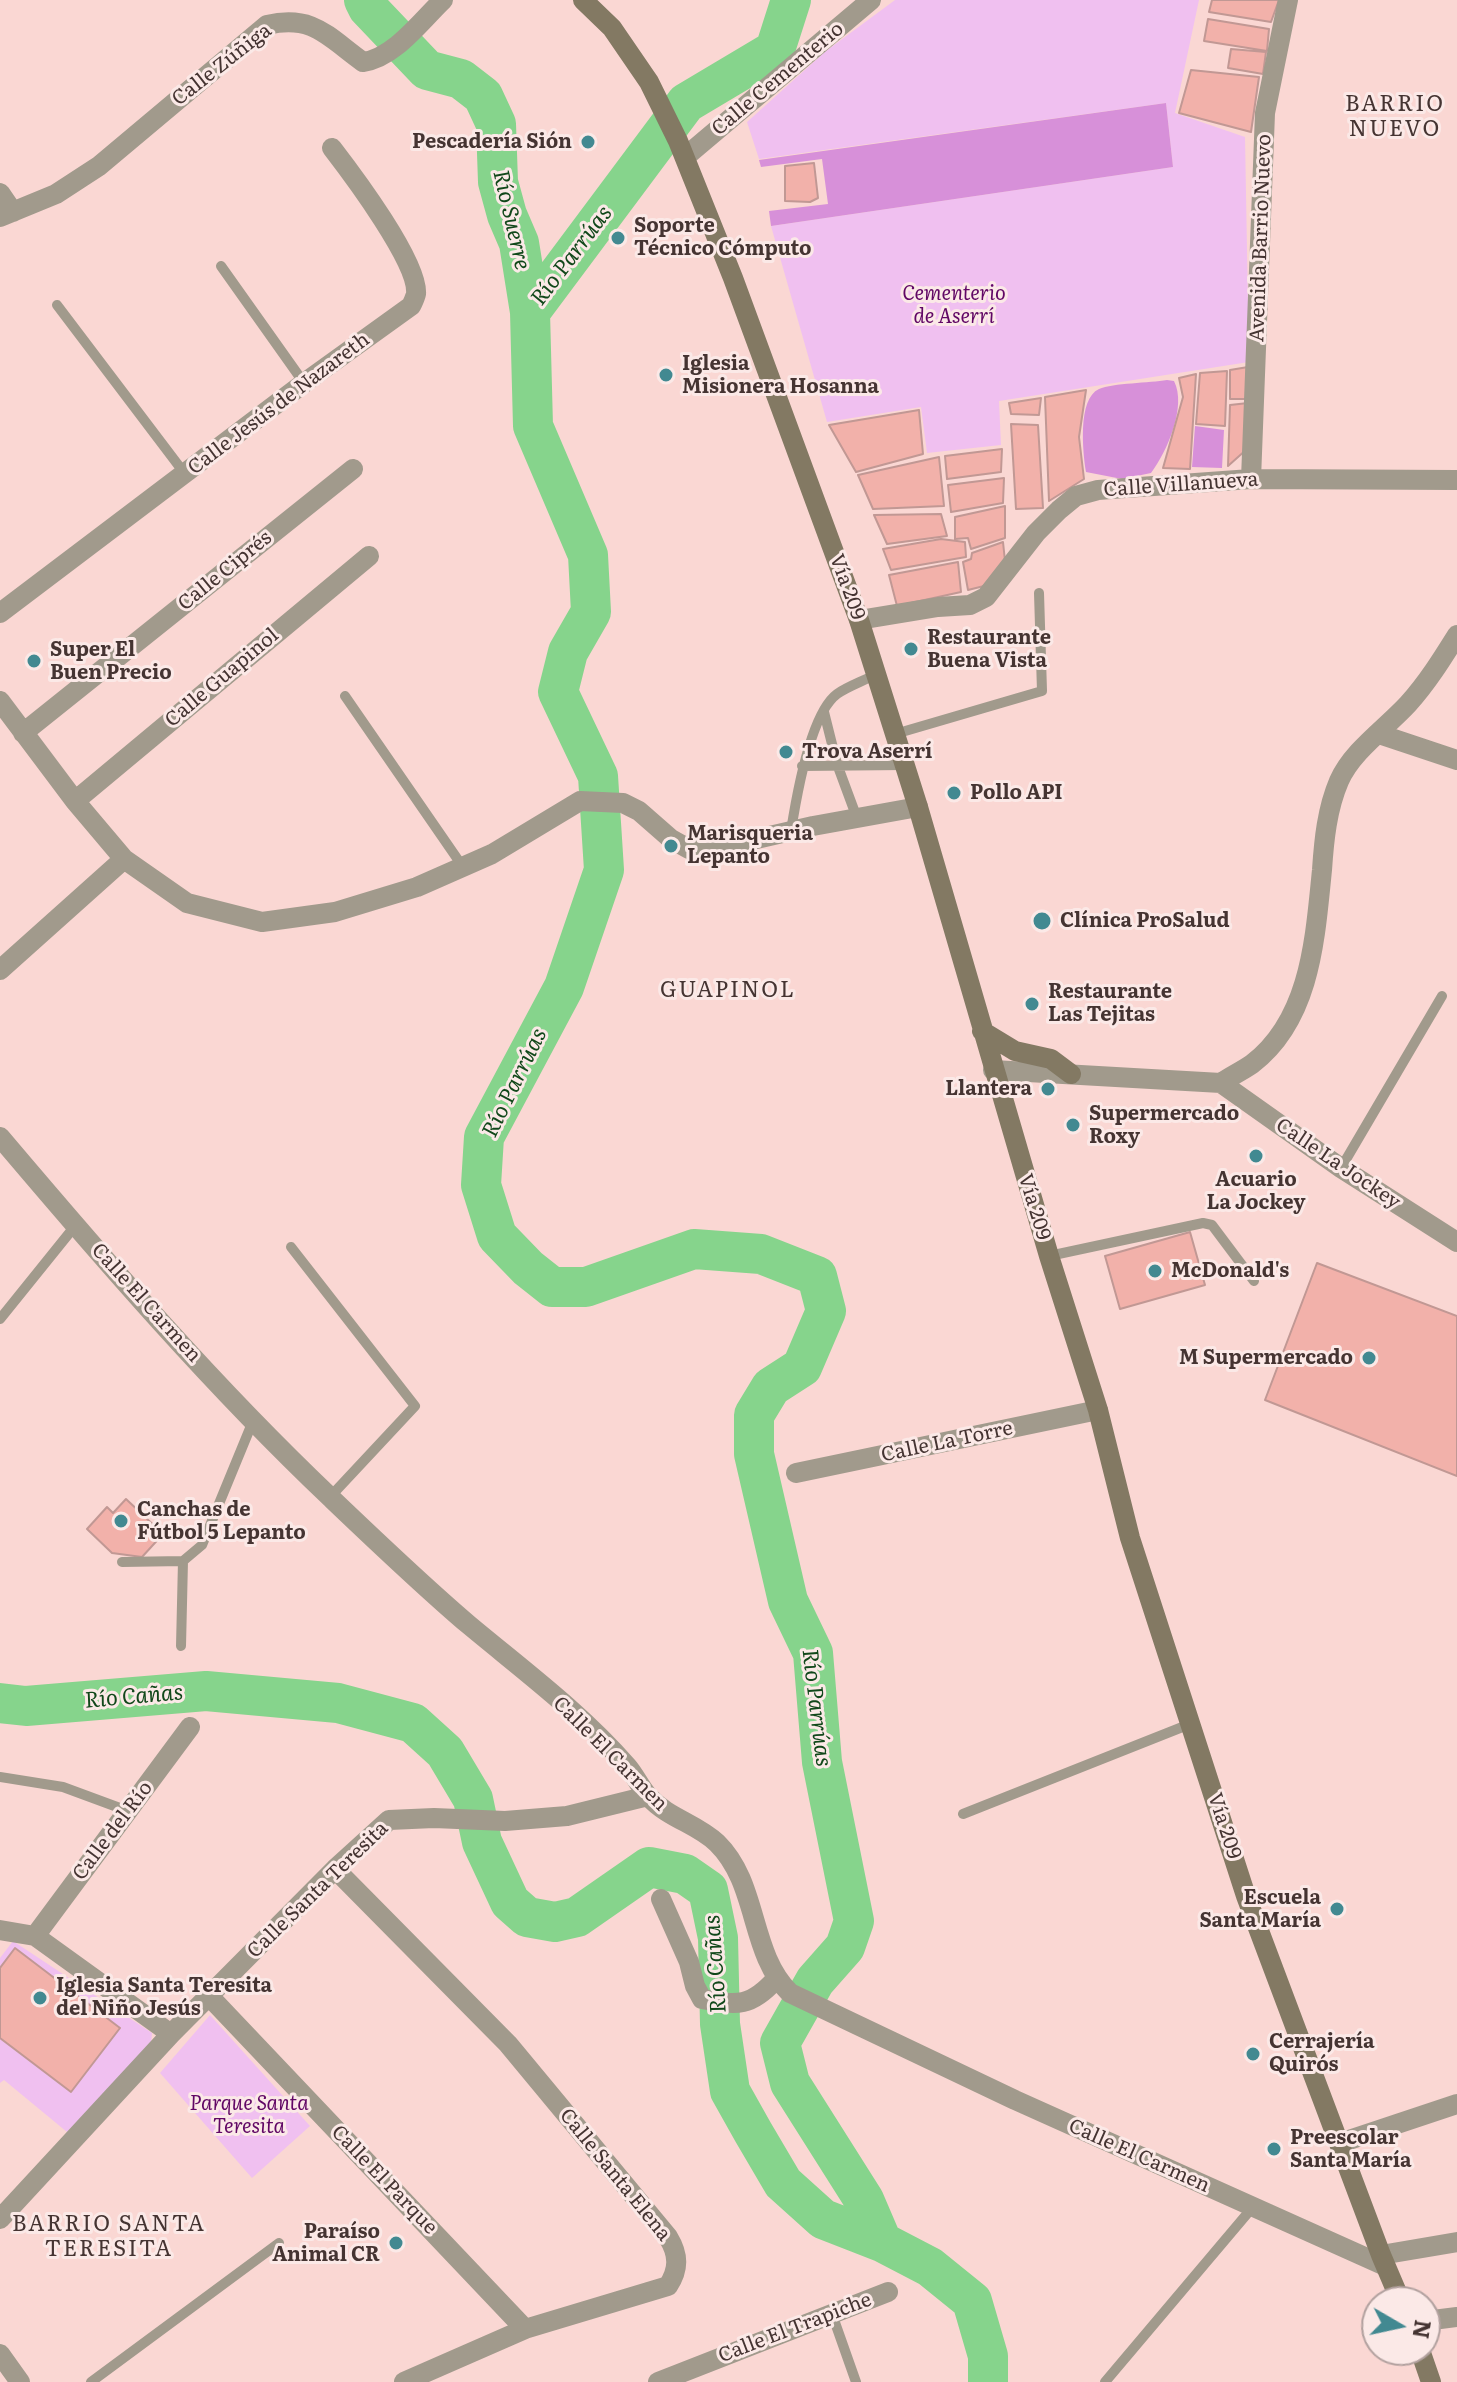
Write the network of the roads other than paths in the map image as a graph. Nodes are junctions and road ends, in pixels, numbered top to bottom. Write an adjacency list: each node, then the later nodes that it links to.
1 (443, 0): 8 (street, Calle Zúñiga)
2 (583, 0): 6 (main road, Vía 209)
3 (871, 0): 6 (street, Calle Cementerio)
4 (1288, 0): 14 (street, Avenida Barrio Nuevo)
5 (332, 148): 11 (street, Calle Jesús de Nazareth)
6 (682, 149): 19 (main road, Vía 209)
7 (0, 193): 8 (street)
8 (6, 215)
9 (221, 266): 11 (lane)
10 (57, 305): 13 (lane)
11 (304, 383): 13 (street, Calle Jesús de Nazareth)
12 (353, 469): 25 (street, Calle Ciprés)
13 (185, 474): 18 (street, Calle Jesús de Nazareth)
14 (1251, 479): 15 (street, Calle Villanueva); 19 (street, Calle Villanueva)
15 (1457, 480)
16 (369, 556): 32 (street, Calle Guapinol)
17 (1039, 593): 26 (lane)
18 (0, 613)
19 (859, 620): 21 (main road, Vía 209)
20 (1457, 635): 27 (street)
21 (876, 674): 24 (lane); 26 (main road, Vía 209)
22 (345, 696): 37 (lane)
23 (0, 701): 25 (street)
24 (824, 712): 29 (lane); 31 (lane)
25 (23, 733): 32 (street)
26 (895, 734): 30 (main road, Vía 209)
27 (1379, 734): 28 (street); 43 (street)
28 (1457, 760)
29 (837, 764): 30 (lane); 31 (lane); 34 (lane)
30 (905, 765): 33 (main road, Vía 209)
31 (802, 766): 35 (lane)
32 (75, 801): 36 (street)
33 (918, 807): 34 (street); 40 (main road, Vía 209)
34 (857, 818): 35 (street)
35 (791, 831): 37 (street)
36 (124, 859): 37 (street); 38 (street)
37 (463, 867)
38 (0, 970)
39 (1442, 996): 45 (lane)
40 (982, 1031): 41 (main road, Vía 209); 42 (main road)
41 (993, 1070): 42 (street); 49 (main road, Vía 209)
42 (1071, 1074): 43 (street)
43 (1221, 1083): 45 (street, Calle La Jockey)
44 (0, 1137): 46 (street, Calle El Carmen)
45 (1341, 1168): 47 (street, Calle La Jockey)
46 (75, 1226): 51 (lane); 53 (street, Calle El Carmen)
47 (1457, 1242)
48 (291, 1247): 55 (lane)
49 (1049, 1256): 50 (lane); 52 (main road, Vía 209)
50 (1254, 1281)
51 (0, 1319)
52 (1098, 1410): 54 (street, Calle La Torre); 59 (main road, Vía 209)
53 (253, 1421): 55 (street, Calle El Carmen); 56 (lane)
54 (796, 1473)
55 (330, 1497): 62 (street, Calle El Carmen)
56 (183, 1561): 57 (lane); 58 (lane)
57 (122, 1562)
58 (181, 1646)
59 (1190, 1724): 64 (lane); 73 (main road, Vía 209)
60 (190, 1727): 63 (street, Calle del Río)
61 (0, 1777): 63 (lane)
62 (648, 1796): 65 (street, Calle Santa Teresita); 69 (street, Calle El Carmen)
63 (128, 1811): 68 (street, Calle del Río)
64 (963, 1814)
65 (335, 1869): 70 (street, Calle Santa Teresita); 82 (street, Calle Santa Elena)
66 (661, 1899): 69 (street)
67 (0, 1930): 68 (street)
68 (35, 1936): 71 (street)
69 (783, 1986): 74 (street, Calle El Carmen)
70 (209, 1996): 71 (street, Calle Santa Teresita); 82 (street, Calle El Parque)
71 (171, 2034): 75 (street, Calle Santa Teresita)
72 (1457, 2104): 73 (street)
73 (1340, 2143): 78 (main road, Vía 209)
74 (1252, 2208): 78 (street, Calle El Carmen); 89 (lane)
75 (0, 2219)
76 (1457, 2242): 78 (street)
77 (279, 2243): 85 (lane)
78 (1383, 2261): 79 (main road, Vía 209)
79 (1394, 2286)
80 (888, 2292): 81 (street, Calle El Trapiche)
81 (832, 2314): 87 (street, Calle El Trapiche); 88 (lane)
82 (525, 2329): 86 (street, Calle Santa Elena)
83 (0, 2354): 84 (street)
84 (20, 2382)
85 (91, 2382)
86 (404, 2382)
87 (658, 2382)
88 (856, 2382)
89 (1105, 2382)

